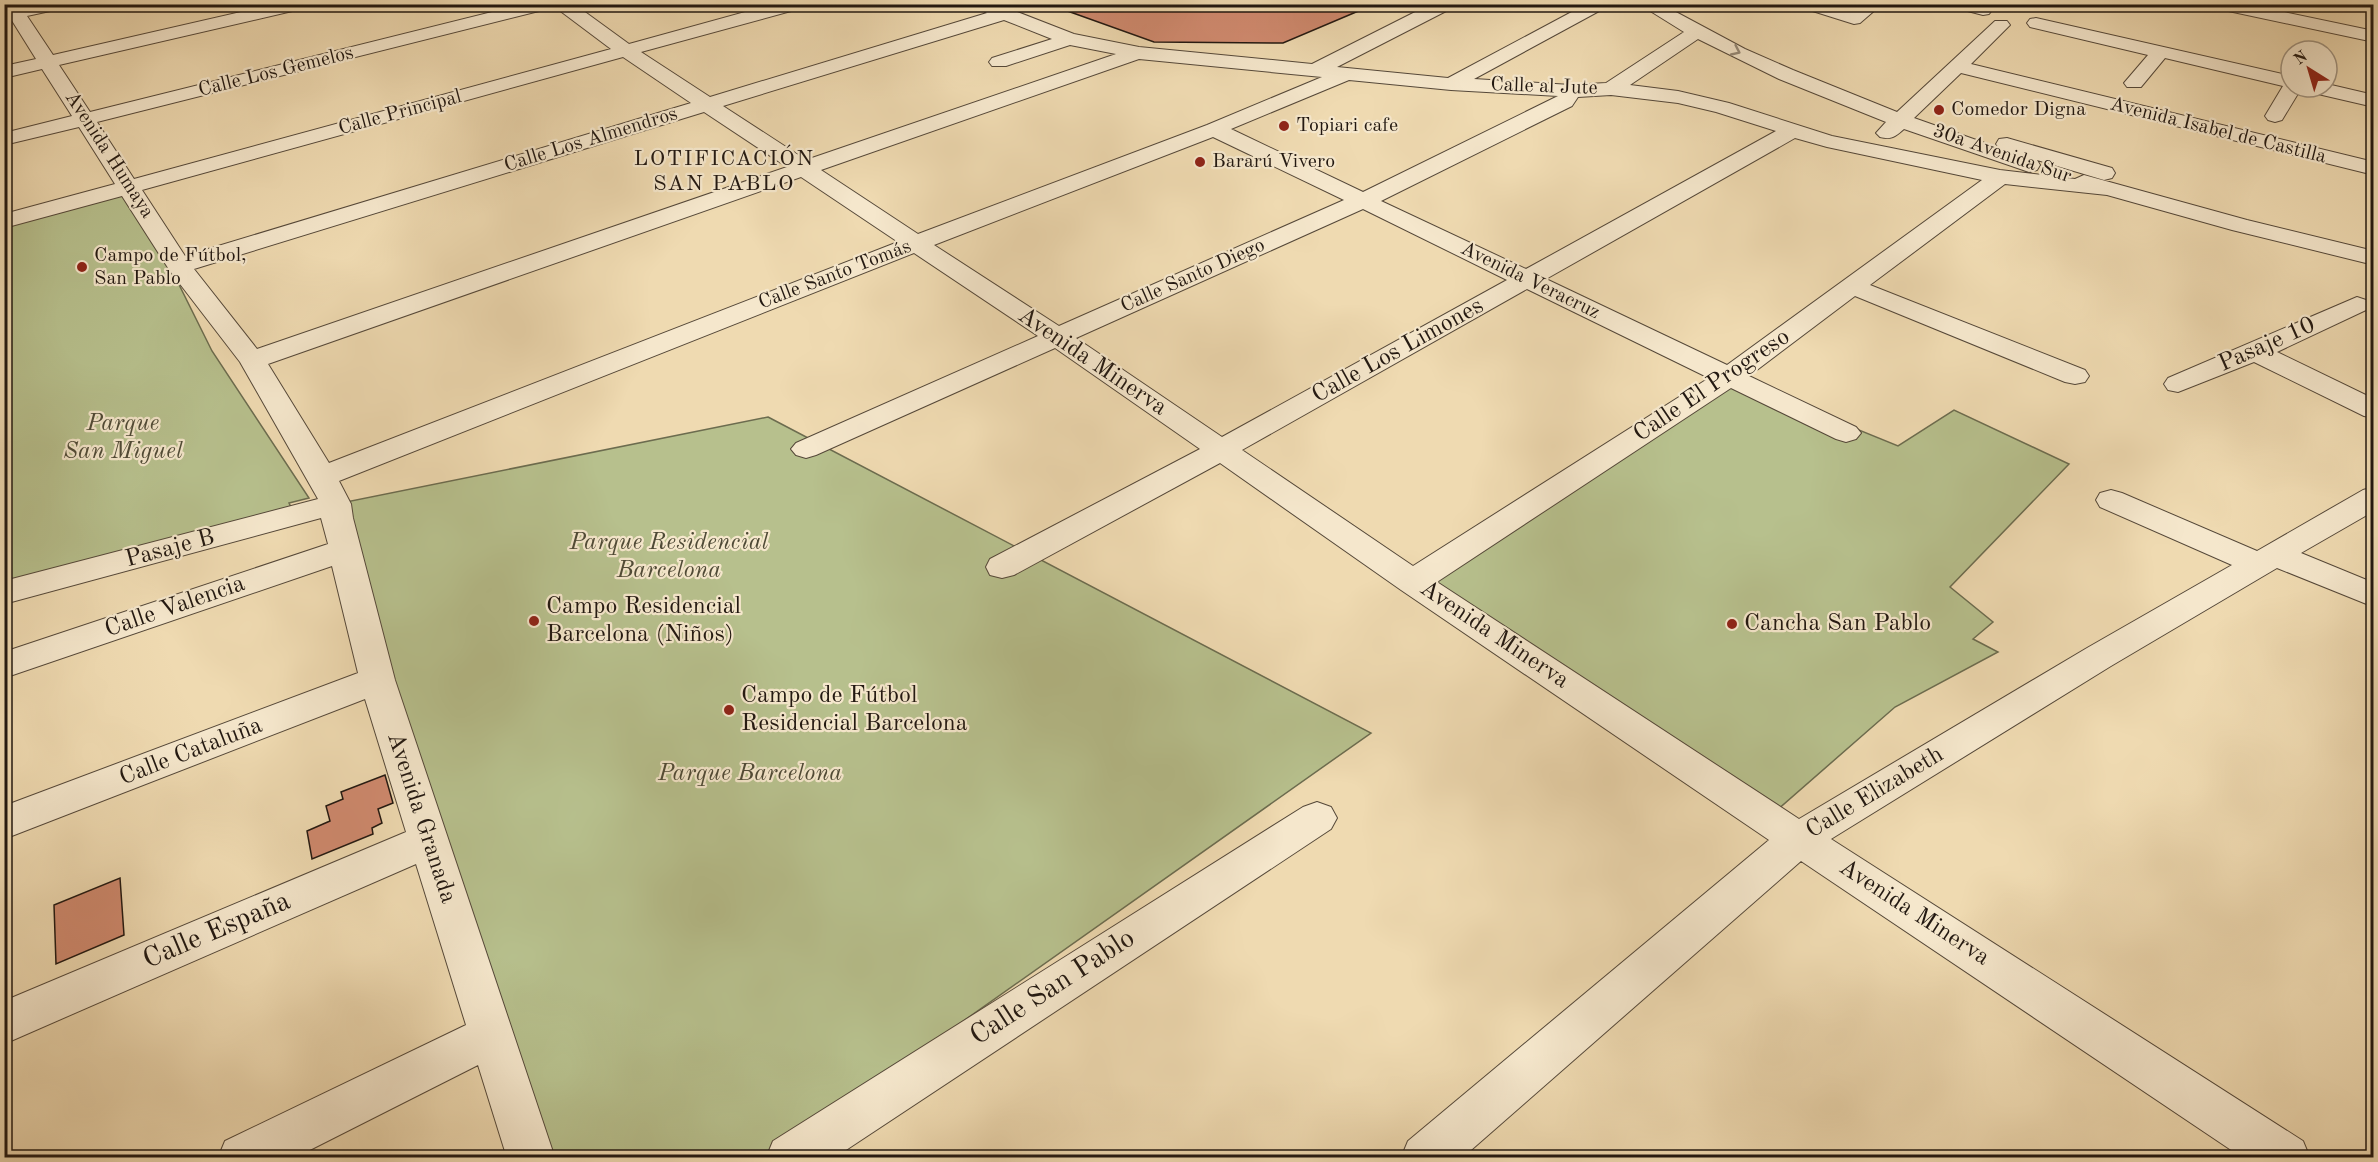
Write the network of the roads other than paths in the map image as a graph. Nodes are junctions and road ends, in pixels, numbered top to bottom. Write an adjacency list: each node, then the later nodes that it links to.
1 (58, 4): 15 (street)
2 (301, 4): 24 (street)
3 (548, 4): 41 (street, Calle Los Gemelos)
4 (562, 4): 21 (street, Avenida Minerva)
5 (796, 4): 21 (street, Calle Principal)
6 (980, 4): 16 (street, Calle al Jute)
7 (1446, 4): 27 (street)
8 (1604, 4): 32 (street)
9 (1647, 4): 18 (street, 30a Avenida Sur)
10 (1680, 4): 39 (street, 30a Avenida Sur)
11 (1809, 4): 12 (street)
12 (1874, 4)
13 (1962, 4): 17 (street)
14 (2218, 4): 19 (street)
15 (10, 14): 24 (street, Avenida Humaya)
16 (1003, 14): 20 (street, Calle al Jute); 38 (street, Calle Los Almendros)
17 (2004, 17): 22 (street); 26 (street)
18 (1696, 32): 33 (street); 39 (street, 30a Avenida Sur, one-way to 39)
19 (2373, 37)
20 (1069, 39): 23 (street, Calle al Jute); 25 (street)
21 (628, 52): 38 (street, Avenida Minerva); 49 (street, Calle Principal)
22 (2160, 52): 30 (street); 31 (street)
23 (1139, 53): 27 (street, Calle al Jute); 47 (street)
24 (48, 62): 28 (street); 41 (street, Avenida Humaya)
25 (999, 62)
26 (1959, 67): 39 (street); 46 (street, Avenida Isabel de Castilla)
27 (1314, 71): 29 (street, Calle al Jute)
28 (4, 72)
29 (1347, 74): 32 (street, Calle al Jute); 42 (street, Calle Santo Tomás)
30 (2279, 79)
31 (2134, 83)
32 (1451, 84): 34 (street, Calle al Jute)
33 (1611, 89): 34 (street, Calle al Jute); 43 (street, Calle al Jute)
34 (1571, 91): 51 (street, Calle Santo Diego)
35 (2339, 93): 37 (street)
36 (2285, 99): 40 (street)
37 (2373, 101)
38 (707, 105): 47 (street, Avenida Minerva); 56 (street, Calle Los Almendros)
39 (1905, 115): 45 (street); 50 (street, 30a Avenida Sur); 53 (street, 30a Avenida Sur)
40 (2276, 116)
41 (86, 119): 44 (street, Calle Los Gemelos); 49 (street, Avenida Humaya)
42 (1214, 129): 51 (street, Avenida Veracruz); 54 (street, Calle Santo Tomás)
43 (1792, 131): 45 (street, Calle al Jute); 57 (street, Calle Los Limones)
44 (4, 139)
45 (1869, 150): 48 (street, Calle al Jute)
46 (2373, 169)
47 (803, 170): 54 (street, Avenida Minerva); 62 (street)
48 (2000, 177): 50 (street, Calle al Jute); 58 (street, Calle El Progreso)
49 (130, 186): 52 (street, Calle Principal); 56 (street, Avenida Humaya)
50 (2105, 189): 55 (street, 30a Avenida Sur)
51 (1362, 201): 57 (street, Avenida Veracruz); 60 (street, Calle Santo Diego)
52 (4, 221)
53 (2373, 242)
54 (917, 243): 60 (street, Avenida Minerva); 70 (street, Calle Santo Tomás)
55 (2373, 258)
56 (179, 266): 62 (street, Avenida Humaya)
57 (1527, 280): 64 (street, Avenida Veracruz); 69 (street, Calle Los Limones)
58 (1854, 287): 63 (street); 64 (street, Calle El Progreso)
59 (2357, 305): 61 (street, Pasaje 10)
60 (1057, 337): 68 (street, Calle Santo Diego); 69 (street, Avenida Minerva)
61 (2254, 352): 65 (street, Pasaje 10); 66 (street)
62 (252, 360): 70 (street, Avenida Humaya)
63 (2075, 376)
64 (1729, 377): 67 (street, Avenida Veracruz); 76 (street, Calle El Progreso)
65 (2178, 384)
66 (2373, 410)
67 (1846, 434)
68 (806, 449)
69 (1221, 450): 75 (street, Calle Los Limones); 76 (street, Avenida Minerva)
70 (329, 490): 73 (street, Avenida Granada); 77 (street, Pasaje B)
71 (2373, 497): 74 (street, Calle Elizabeth)
72 (2111, 500): 74 (street)
73 (345, 550): 79 (street, Calle Valencia); 80 (street, Avenida Granada)
74 (2267, 560): 78 (street); 83 (street, Calle Elizabeth)
75 (1002, 567)
76 (1413, 582): 83 (street, Avenida Minerva)
77 (4, 593)
78 (2373, 596)
79 (4, 664)
80 (377, 680): 82 (street, Calle Cataluña); 84 (street, Avenida Granada)
81 (1317, 818): 89 (street, Calle San Pablo)
82 (4, 823)
83 (1800, 838): 90 (street, Calle Elizabeth); 91 (street, Avenida Minerva)
84 (429, 840): 85 (street, Calle España); 86 (street, Avenida Granada)
85 (4, 1023)
86 (491, 1035): 87 (street); 88 (street, Avenida Granada)
87 (242, 1158)
88 (531, 1158)
89 (790, 1158)
90 (1425, 1158)
91 (2286, 1158)

